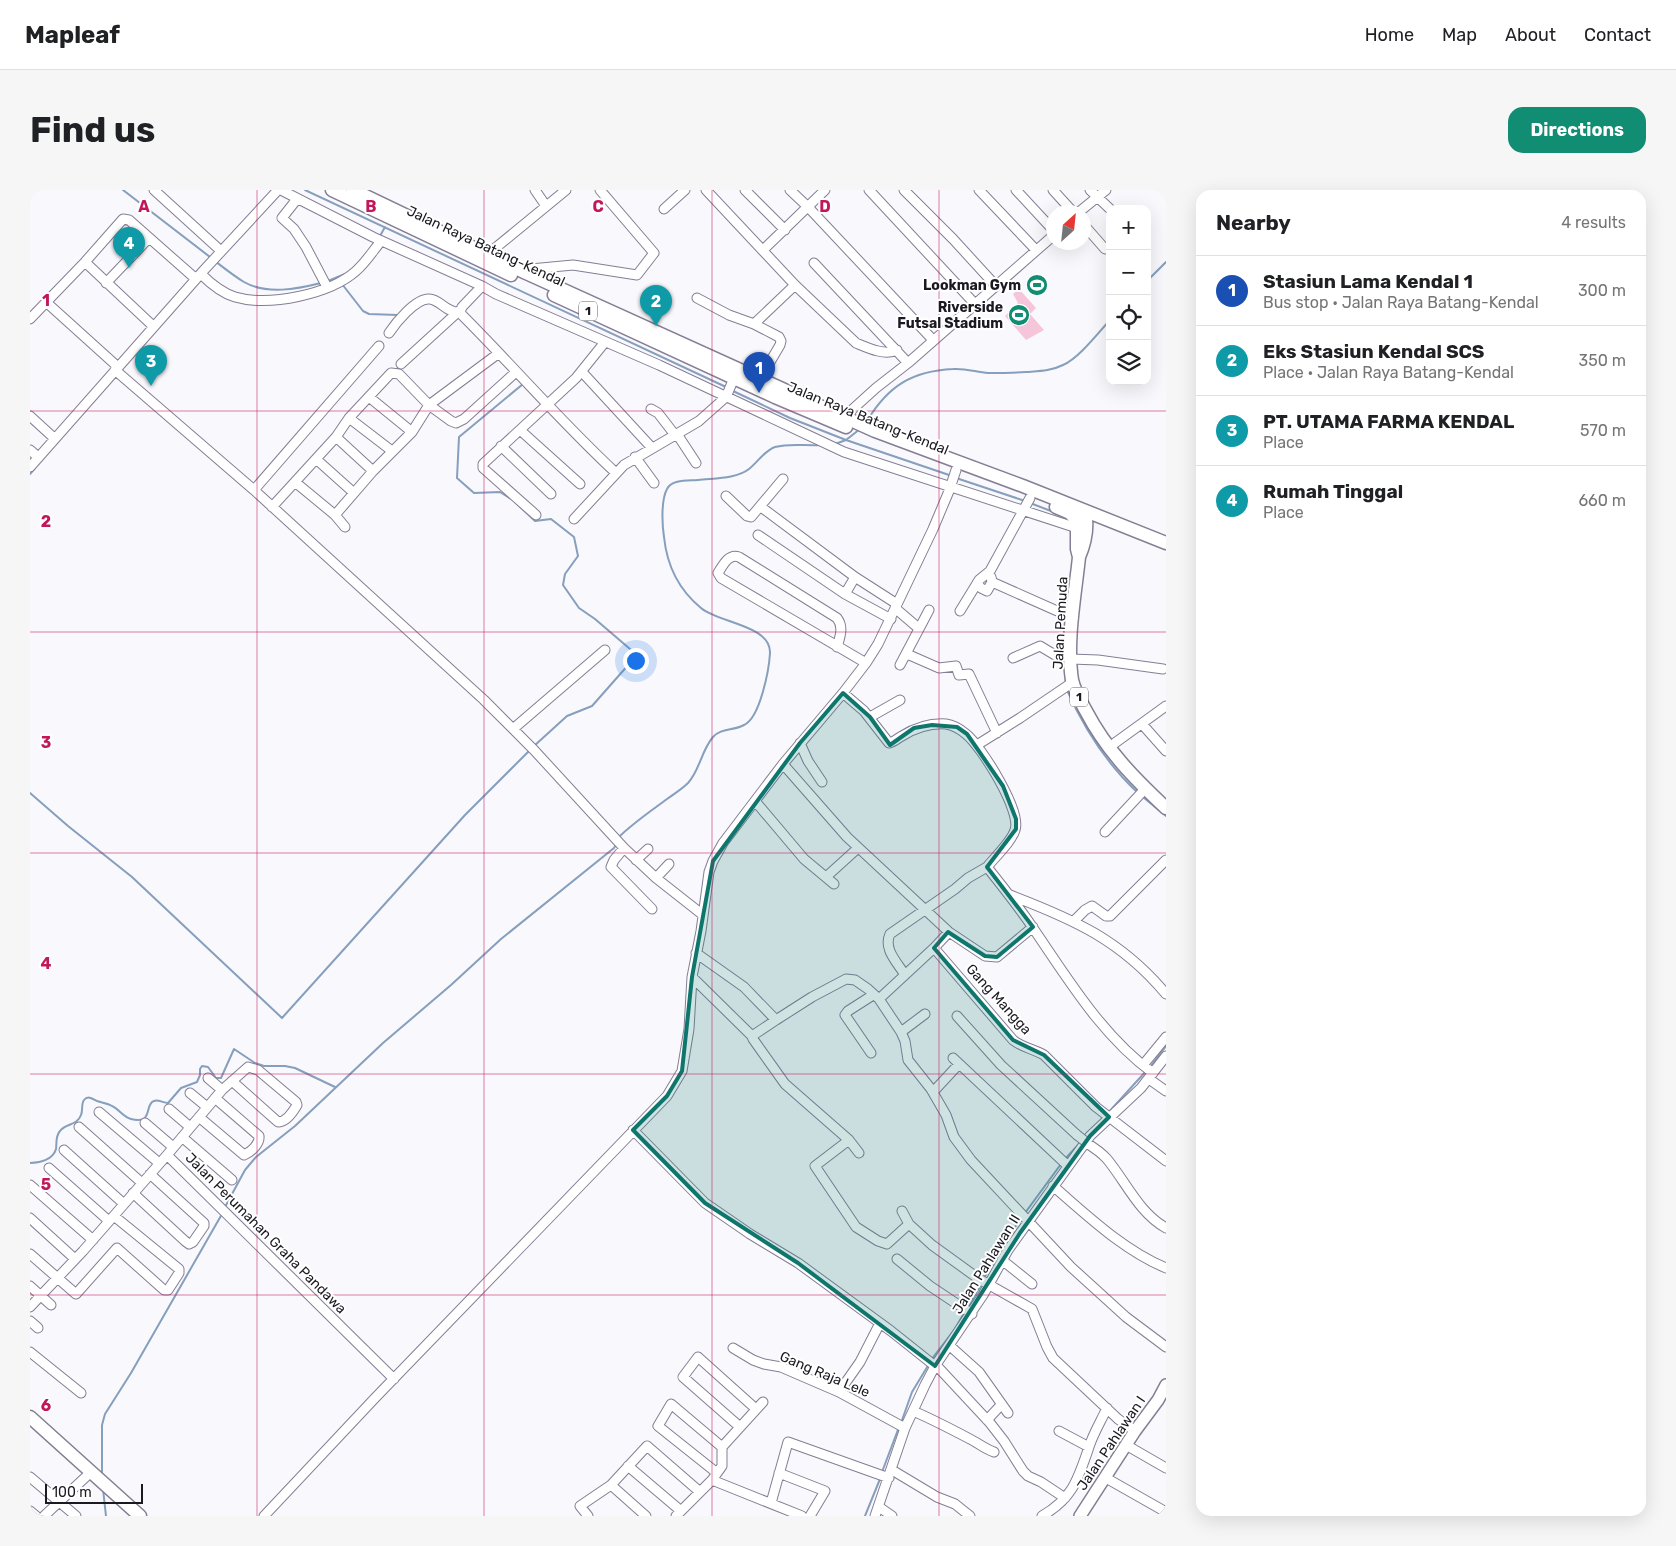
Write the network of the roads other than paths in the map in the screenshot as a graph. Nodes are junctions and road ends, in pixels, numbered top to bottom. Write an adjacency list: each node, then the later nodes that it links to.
1 (154, 190): 36 (street)
2 (280, 190): 22 (street); 36 (street)
3 (332, 190): 68 (highway, Jalan Raya Batang-Kendal / 1)
4 (353, 190): 20 (highway, Jalan Raya Batang-Kendal / 1)
5 (536, 190): 26 (street)
6 (566, 190): 26 (street)
7 (600, 190): 42 (street)
8 (685, 190): 28 (street)
9 (706, 190): 37 (street)
10 (745, 190): 30 (street)
11 (790, 190): 27 (street)
12 (825, 190): 27 (street)
13 (869, 190): 51 (street)
14 (904, 190): 48 (street)
15 (979, 190): 38 (street)
16 (1016, 190): 29 (street)
17 (1052, 190): 23 (street)
18 (1090, 190): 21 (street)
19 (1106, 190): 21 (street)
20 (371, 193): 39 (highway, Jalan Raya Batang-Kendal / 1)
21 (1097, 197): 24 (street); 25 (street)
22 (297, 199): 33 (street); 45 (street)
23 (1066, 205)
24 (1087, 205)
25 (1106, 205)
26 (546, 206): 39 (street)
27 (808, 207): 30 (street); 57 (street)
28 (664, 209)
29 (1046, 222)
30 (785, 230): 37 (street)
31 (1091, 232): 35 (street)
32 (150, 238): 40 (street); 43 (street); 44 (street)
33 (378, 240): 45 (street); 47 (street)
34 (1046, 242): 38 (street)
35 (1105, 249)
36 (221, 250): 43 (street)
37 (763, 250): 46 (street)
38 (1036, 250): 48 (street)
39 (488, 254): 42 (highway, Jalan Raya Batang-Kendal / 1)
40 (85, 262): 44 (street); 50 (street)
41 (814, 262): 60 (street)
42 (520, 270): 67 (highway, Jalan Raya Batang-Kendal / 1)
43 (198, 276): 45 (street); 55 (street)
44 (106, 283): 55 (street)
45 (324, 283)
46 (795, 285): 54 (street); 60 (street)
47 (482, 286): 52 (street); 58 (street)
48 (996, 286): 51 (street)
49 (697, 298): 54 (street)
50 (46, 302): 53 (street); 64 (street)
51 (975, 304): 57 (street)
52 (460, 309): 56 (street); 61 (street); 63 (street)
53 (30, 319)
54 (754, 324): 67 (street)
55 (153, 326): 64 (street)
56 (388, 333)
57 (933, 340): 62 (street)
58 (605, 342): 66 (street); 69 (street)
59 (379, 346): 99 (street)
60 (897, 350): 62 (street)
61 (499, 353): 65 (street); 71 (street)
62 (908, 363): 76 (street)
63 (401, 364)
64 (117, 368): 82 (street); 99 (street)
65 (516, 372): 71 (street); 72 (street)
66 (582, 372): 72 (street); 84 (street)
67 (760, 379): 76 (highway, Jalan Raya Batang-Kendal / 1)
68 (734, 380): 69 (street); 76 (highway, Jalan Raya Batang-Kendal / 1)
69 (727, 396): 80 (street); 94 (street)
70 (368, 397): 71 (street); 75 (street); 78 (street)
71 (429, 405): 78 (street)
72 (547, 406): 77 (street); 93 (street)
73 (651, 409): 80 (street)
74 (30, 416): 82 (street)
75 (349, 418): 81 (street); 86 (street)
76 (846, 421): 79 (highway, Jalan Raya Batang-Kendal / 1)
77 (520, 430): 83 (street); 98 (street)
78 (412, 432): 86 (street)
79 (871, 434): 94 (highway, Jalan Raya Batang-Kendal / 1); 106 (highway, Jalan Raya Batang-Kendal / 1)
80 (676, 435): 84 (street); 90 (street)
81 (336, 437): 89 (street); 92 (street)
82 (54, 438): 87 (street)
83 (501, 446): 101 (street); 109 (street)
84 (652, 448): 88 (street)
85 (30, 450): 87 (street)
86 (392, 451): 92 (street)
87 (38, 457): 91 (street)
88 (635, 457): 93 (street); 97 (street)
89 (316, 459): 96 (street); 100 (street)
90 (696, 463)
91 (30, 467)
92 (373, 471): 100 (street)
93 (616, 473): 110 (street)
94 (954, 477): 103 (highway, Jalan Raya Batang-Kendal / 1); 103 (street); 121 (street)
95 (783, 479): 105 (street)
96 (295, 482): 104 (street); 108 (street)
97 (654, 483)
98 (580, 484)
99 (254, 490): 104 (street)
100 (354, 493): 108 (street)
101 (551, 494)
102 (726, 496): 105 (street)
103 (1027, 504): 107 (highway, Jalan Raya Batang-Kendal / 1); 112 (street); 116 (street)
104 (272, 507): 141 (street)
105 (761, 507): 117 (street)
106 (1085, 511): 114 (highway, 1); 115 (highway, Jalan Pemuda / 1)
107 (1070, 513): 112 (highway, Jalan Pemuda / 1)
108 (335, 515): 111 (street)
109 (536, 515)
110 (574, 519)
111 (345, 527)
112 (1077, 528): 115 (highway, Jalan Pemuda / 1)
113 (758, 535): 120 (street)
114 (1166, 543)
115 (1079, 557): 124 (highway, Jalan Pemuda / 1)
116 (990, 571): 118 (street); 119 (street)
117 (855, 577): 120 (street); 121 (street)
118 (992, 582): 119 (street); 124 (street)
119 (977, 583): 123 (street)
120 (844, 594): 125 (street)
121 (896, 606): 125 (street); 126 (street)
122 (929, 610): 129 (street)
123 (960, 611)
124 (1068, 616): 130 (highway, Jalan Pemuda / 1)
125 (890, 619): 132 (street)
126 (916, 626)
127 (837, 647): 127 (street); 132 (street)
128 (605, 650): 141 (street)
129 (907, 654): 133 (street); 142 (street)
130 (1070, 656): 131 (street); 134 (street); 135 (highway, Jalan Pemuda / 1)
131 (1013, 658)
132 (866, 663): 136 (street)
133 (900, 665)
134 (1163, 669)
135 (1068, 685): 142 (street); 145 (highway, Jalan Pemuda / 1)
136 (843, 693): 139 (street); 143 (street)
137 (900, 700): 139 (street)
138 (1166, 706): 140 (street)
139 (870, 717): 144 (street)
140 (1142, 724): 145 (street); 146 (street)
141 (513, 729): 153 (street)
142 (997, 733): 144 (street)
143 (800, 743): 147 (street); 148 (street)
144 (977, 745): 159 (street)
145 (1108, 748): 149 (highway, Jalan Pemuda / 1)
146 (1166, 751)
147 (783, 764): 150 (street); 154 (street)
148 (822, 782)
149 (1142, 792): 151 (highway, Jalan Pemuda / 1); 152 (street)
150 (755, 801): 161 (street); 167 (street)
151 (1166, 808)
152 (1105, 832)
153 (619, 844): 156 (street); 165 (street)
154 (858, 848): 161 (street); 166 (street)
155 (648, 849): 156 (street)
156 (636, 860): 162 (street)
157 (1166, 860): 160 (street)
158 (669, 864): 162 (street)
159 (987, 867): 164 (street); 166 (street)
160 (1163, 870): 168 (street)
161 (826, 877): 163 (street)
162 (656, 878): 167 (street)
163 (834, 884)
164 (1010, 895): 168 (street); 169 (street)
165 (652, 909)
166 (925, 909): 170 (street); 173 (street)
167 (703, 914): 172 (street)
168 (1074, 921): 175 (street)
169 (1033, 928): 170 (street); 185 (street)
170 (949, 932): 171 (street)
171 (934, 948): 173 (street); 196 (street, Gang Mangga)
172 (696, 953): 174 (street); 179 (street)
173 (905, 974): 176 (street)
174 (692, 977): 181 (street); 201 (street)
175 (1166, 994)
176 (876, 997): 179 (street); 180 (street); 183 (street)
177 (925, 1014): 180 (street)
178 (957, 1016): 204 (street, bridge)
179 (776, 1020): 181 (street)
180 (901, 1032): 190 (street)
181 (752, 1036): 203 (street)
182 (1166, 1037): 185 (street)
183 (871, 1053)
184 (1166, 1056): 185 (street, Jalan Pahlawan II)
185 (1148, 1071): 189 (street); 196 (street, Jalan Pahlawan II)
186 (208, 1078): 188 (street)
187 (232, 1081): 187 (street, Jalan Perumahan Graha Pandawa); 188 (street, Jalan Perumahan Graha Pandawa)
188 (222, 1090): 192 (street, Jalan Perumahan Graha Pandawa)
189 (1166, 1091)
190 (933, 1092): 211 (street); 223 (street)
191 (190, 1093): 193 (street)
192 (215, 1098): 193 (street, Jalan Perumahan Graha Pandawa); 197 (street)
193 (207, 1107): 197 (street, Jalan Perumahan Graha Pandawa)
194 (169, 1108): 200 (street)
195 (99, 1112): 210 (street)
196 (1109, 1116): 204 (street, Jalan Pahlawan II); 209 (street, Gang Mangga)
197 (199, 1117): 200 (street, Jalan Perumahan Graha Pandawa)
198 (145, 1123): 205 (street)
199 (79, 1127): 215 (street)
200 (190, 1127): 202 (street, Jalan Perumahan Graha Pandawa)
201 (633, 1130): 241 (street); 248 (street)
202 (182, 1137): 205 (street, Jalan Perumahan Graha Pandawa); 214 (street)
203 (849, 1140): 207 (street); 224 (street)
204 (1085, 1142): 211 (street, Jalan Pahlawan II); 225 (street)
205 (173, 1147): 208 (street, Jalan Perumahan Graha Pandawa)
206 (64, 1150): 219 (street)
207 (859, 1153)
208 (167, 1154): 210 (street); 248 (street, Jalan Perumahan Graha Pandawa)
209 (1166, 1162)
210 (159, 1163): 213 (street)
211 (1067, 1165): 217 (street, Jalan Pahlawan II)
212 (49, 1168): 222 (street)
213 (150, 1174): 215 (street); 218 (street)
214 (232, 1180)
215 (142, 1183): 218 (street)
216 (30, 1185): 226 (street)
217 (1053, 1186): 223 (street, Jalan Pahlawan II); 231 (street)
218 (133, 1193): 219 (street)
219 (124, 1204): 222 (street)
220 (902, 1211): 224 (street)
221 (30, 1218): 228 (street)
222 (112, 1218): 226 (street); 232 (street)
223 (1028, 1221): 230 (street, Jalan Pahlawan II); 244 (street)
224 (909, 1224): 233 (street)
225 (1162, 1226)
226 (93, 1240): 228 (street)
227 (30, 1254): 232 (street)
228 (76, 1259): 232 (street)
229 (897, 1259): 239 (street)
230 (1002, 1260): 233 (street, Jalan Pahlawan II); 234 (street)
231 (1165, 1268)
232 (57, 1278): 236 (street)
233 (985, 1282): 239 (street, Jalan Pahlawan II); 253 (street)
234 (1032, 1284)
235 (30, 1286): 236 (street)
236 (41, 1296): 237 (street); 238 (street)
237 (51, 1305)
238 (30, 1307)
239 (971, 1313): 243 (street, Jalan Pahlawan II)
240 (30, 1321): 242 (street)
241 (880, 1323): 247 (street); 250 (street)
242 (38, 1328)
243 (950, 1346): 247 (street, Jalan Pahlawan II); 252 (street)
244 (1166, 1347)
245 (734, 1348): 250 (street, Gang Raja Lele)
246 (30, 1352): 251 (street)
247 (933, 1364): 254 (street, Jalan Pahlawan II); 257 (street)
248 (394, 1379): 287 (street)
249 (1166, 1385): 261 (main road, Jalan Pahlawan I)
250 (839, 1392): 259 (street, Gang Raja Lele)
251 (81, 1393)
252 (1001, 1405): 255 (street); 257 (street)
253 (1107, 1409): 261 (street); 264 (street)
254 (913, 1411): 259 (street, Jalan Pahlawan II); 265 (street)
255 (1008, 1413)
256 (30, 1417): 269 (highway)
257 (987, 1420): 276 (street)
258 (740, 1427): 258 (street); 263 (street)
259 (905, 1428): 270 (street, Jalan Pahlawan II)
260 (1059, 1431): 264 (street)
261 (1135, 1431): 262 (main road, Jalan Pahlawan I)
262 (1126, 1445): 267 (street); 273 (main road, Jalan Pahlawan I)
263 (722, 1447): 272 (street); 272 (street)
264 (1089, 1447): 276 (street)
265 (994, 1452)
266 (628, 1466): 274 (street); 275 (street); 282 (street)
267 (1166, 1468)
268 (779, 1473): 270 (street); 278 (street); 291 (street)
269 (94, 1474): 277 (street); 286 (highway)
270 (890, 1474): 279 (street, Jalan Pahlawan II); 294 (street)
271 (30, 1477): 277 (street)
272 (714, 1477): 275 (street); 278 (street)
273 (1106, 1478): 281 (street); 296 (main road, Jalan Pahlawan I)
274 (611, 1485): 288 (street); 289 (street)
275 (700, 1492): 282 (street)
276 (1064, 1498): 295 (street)
277 (59, 1502): 284 (street); 285 (street)
278 (771, 1503): 290 (street)
279 (879, 1507): 292 (street, Jalan Pahlawan II); 293 (street)
280 (30, 1511): 283 (street)
281 (1166, 1512)
282 (679, 1513)
283 (36, 1516)
284 (44, 1516)
285 (76, 1516)
286 (140, 1516)
287 (264, 1516)
288 (588, 1516)
289 (646, 1516)
290 (802, 1516)
291 (810, 1516)
292 (876, 1516)
293 (892, 1516)
294 (970, 1516)
295 (1042, 1516)
296 (1080, 1516)

